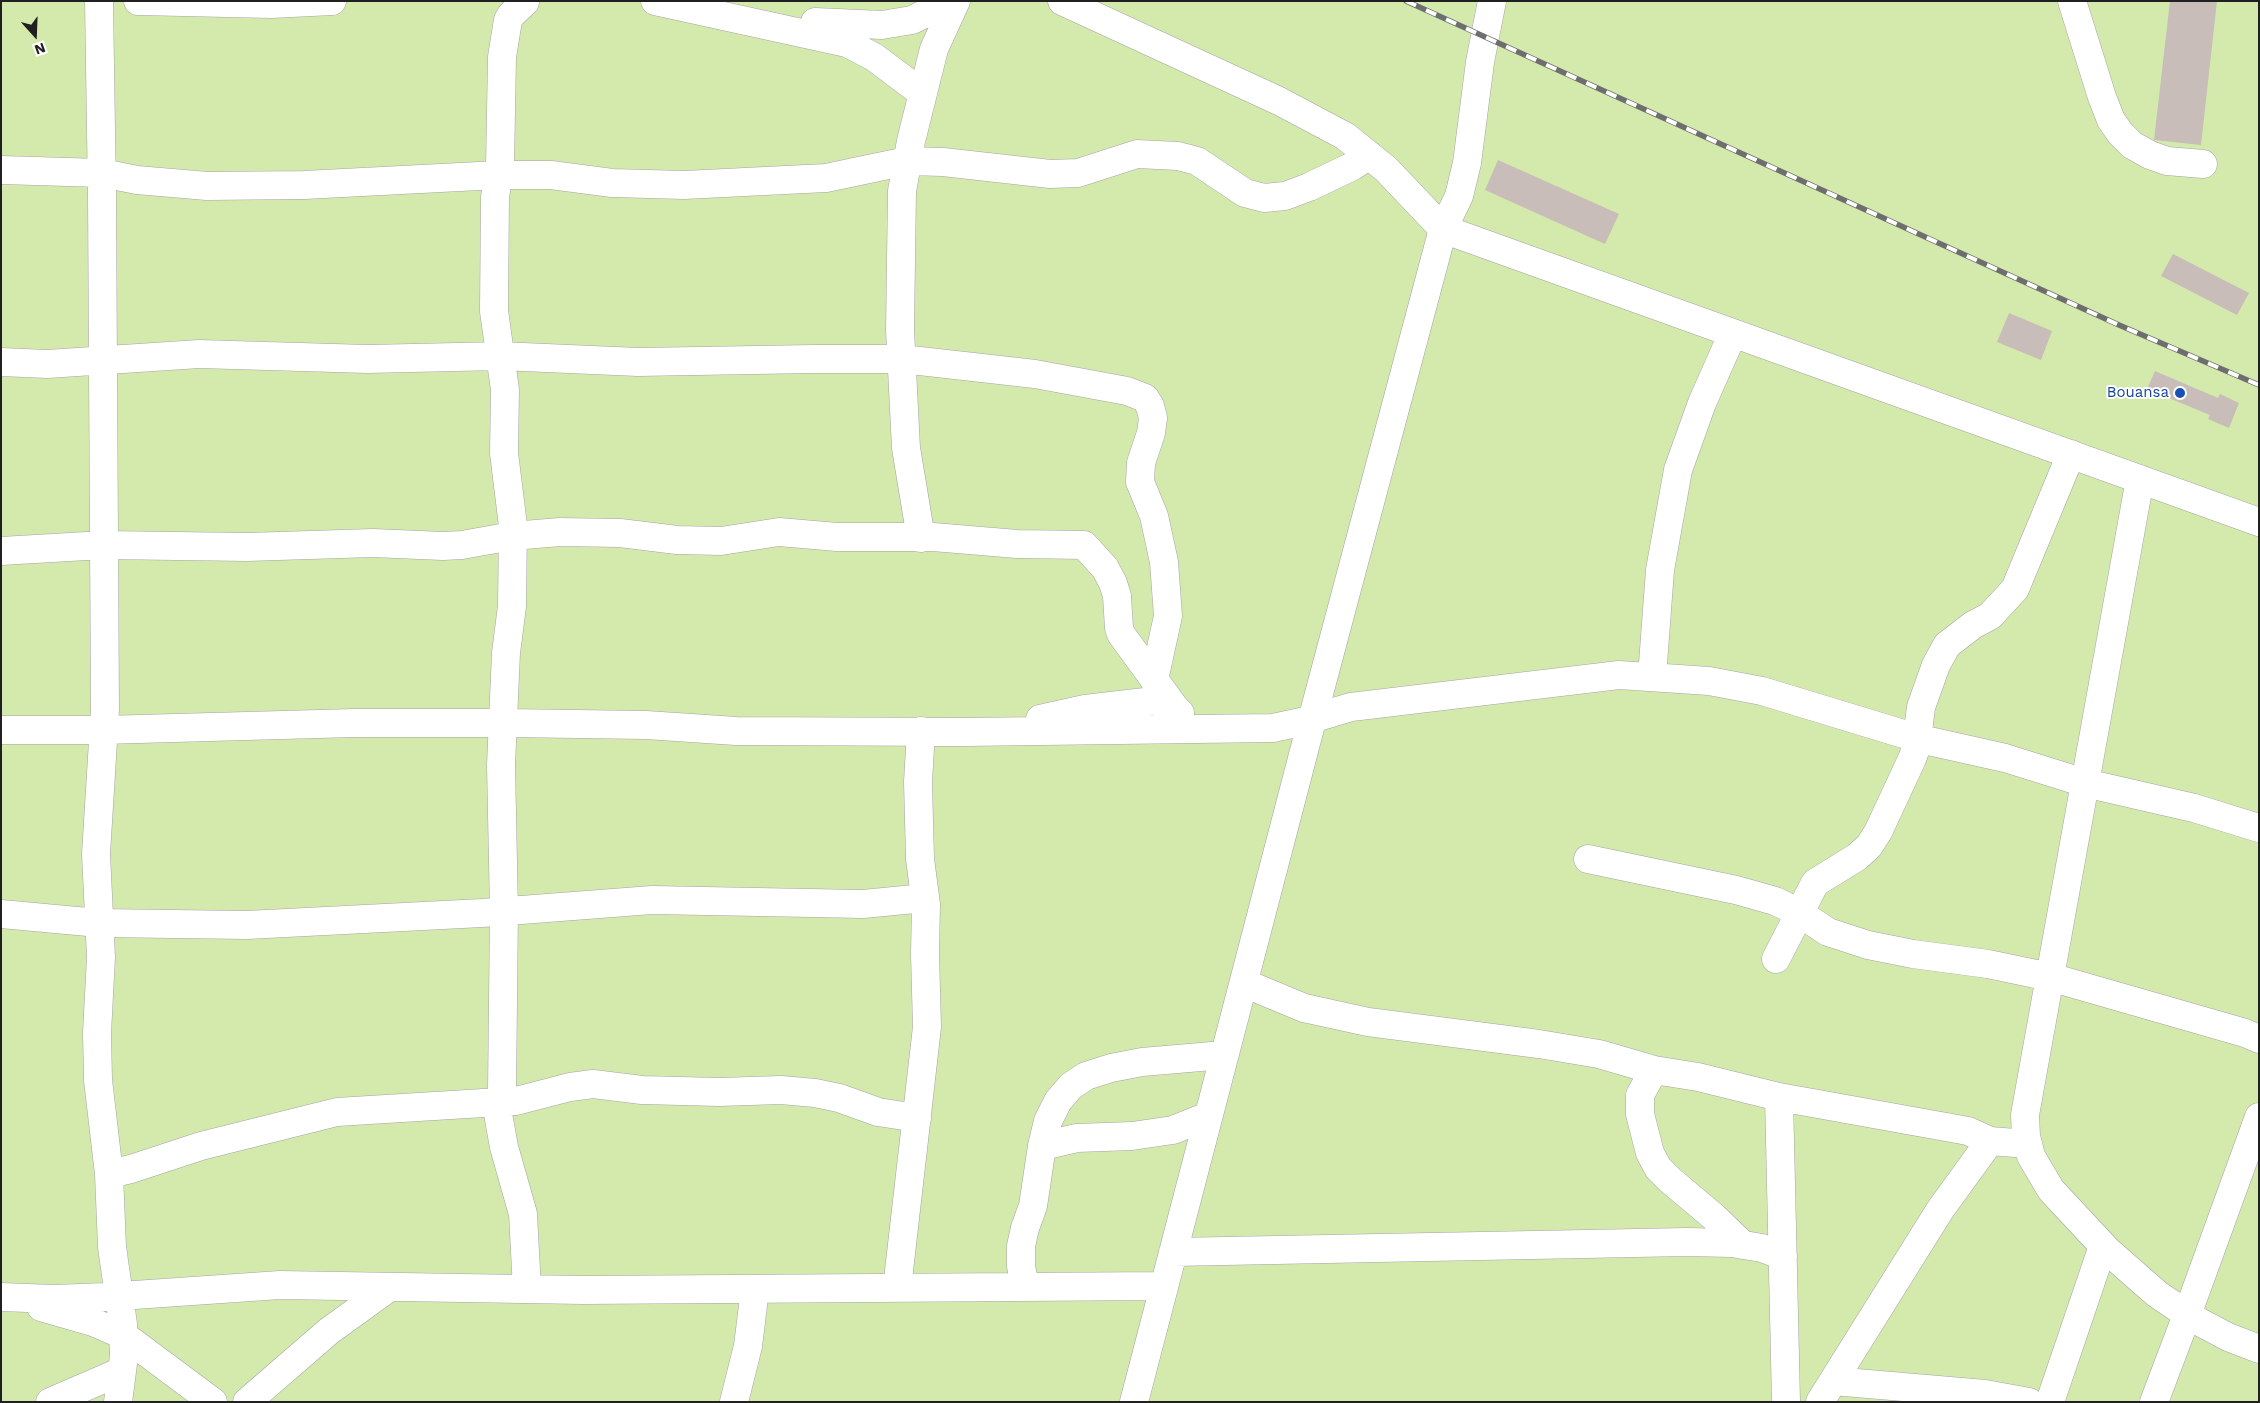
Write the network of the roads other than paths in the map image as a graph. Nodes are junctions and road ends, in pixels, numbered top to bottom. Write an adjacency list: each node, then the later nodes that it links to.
1 (99, 1): 17 (street)
2 (138, 1): 3 (street)
3 (332, 1)
4 (655, 1): 11 (street)
5 (951, 1): 11 (street)
6 (956, 1): 12 (street)
7 (1062, 1): 13 (street)
8 (1492, 1): 19 (street)
9 (2072, 1): 15 (street)
10 (524, 2): 18 (street)
11 (749, 22): 12 (street)
12 (922, 93): 14 (street)
13 (1369, 155): 14 (street); 19 (street)
14 (907, 161): 18 (street); 22 (street)
15 (2203, 164)
16 (1, 170): 17 (street)
17 (102, 173): 18 (street); 23 (street)
18 (499, 175): 21 (street)
19 (1443, 229): 20 (street); 35 (street)
20 (1733, 333): 25 (street); 32 (street)
21 (500, 356): 22 (street); 23 (street); 28 (street)
22 (902, 360): 29 (street); 33 (street)
23 (103, 361): 24 (street); 30 (street)
24 (1, 362)
25 (2071, 454): 26 (street); 42 (street)
26 (2140, 479): 27 (street); 43 (street)
27 (2259, 522)
28 (512, 536): 29 (street); 30 (street); 36 (street)
29 (921, 538): 33 (street)
30 (104, 546): 31 (street); 39 (street)
31 (1, 551)
32 (1652, 677): 35 (street); 42 (street)
33 (1154, 680): 34 (street)
34 (1174, 708): 37 (street); 41 (street)
35 (1313, 717): 37 (street); 53 (street)
36 (502, 723): 39 (street); 40 (street); 47 (street)
37 (1198, 728): 41 (street)
38 (1, 730): 39 (street)
39 (103, 730): 50 (street)
40 (921, 731): 41 (street); 46 (street)
41 (1020, 731)
42 (1917, 738): 43 (street); 48 (street)
43 (2085, 783): 44 (street); 52 (street)
44 (2258, 826)
45 (1588, 858): 48 (street)
46 (925, 898): 47 (street); 61 (street)
47 (504, 911): 50 (street); 58 (street)
48 (1798, 912): 51 (street); 52 (street)
49 (1, 914): 50 (street)
50 (99, 923): 65 (street)
51 (1776, 960)
52 (2050, 977): 54 (street); 63 (street)
53 (1244, 983): 55 (street); 56 (street)
54 (2259, 1039)
55 (1224, 1055): 59 (street); 64 (street)
56 (1654, 1070): 57 (street); 66 (street)
57 (1779, 1097): 62 (street); 69 (street)
58 (500, 1102): 61 (street); 65 (street); 74 (street)
59 (1208, 1116): 64 (street); 68 (street)
60 (2259, 1117): 78 (street)
61 (917, 1118): 73 (street)
62 (1990, 1141): 63 (street); 82 (street)
63 (2028, 1144): 67 (street)
64 (1042, 1146): 72 (street)
65 (109, 1174): 76 (street)
66 (1743, 1245): 68 (street); 69 (street)
67 (2103, 1246): 78 (street); 91 (street)
68 (1173, 1252): 70 (street)
69 (1783, 1256): 89 (street)
70 (1164, 1286): 72 (street); 88 (street)
71 (390, 1287): 74 (street); 76 (street); 86 (street)
72 (1025, 1287): 73 (street)
73 (897, 1288): 75 (street)
74 (527, 1289): 75 (street)
75 (755, 1289): 87 (street)
76 (118, 1296): 77 (street); 79 (street)
77 (8, 1297): 79 (street)
78 (2188, 1315): 80 (street); 92 (street)
79 (123, 1334): 81 (street); 85 (street)
80 (2259, 1349)
81 (122, 1371): 83 (street); 84 (street)
82 (1826, 1391): 90 (street)
83 (50, 1402)
84 (118, 1402)
85 (213, 1402)
86 (247, 1402)
87 (734, 1402)
88 (1134, 1402)
89 (1786, 1402)
90 (2029, 1402)
91 (2050, 1402)
92 (2154, 1402)

